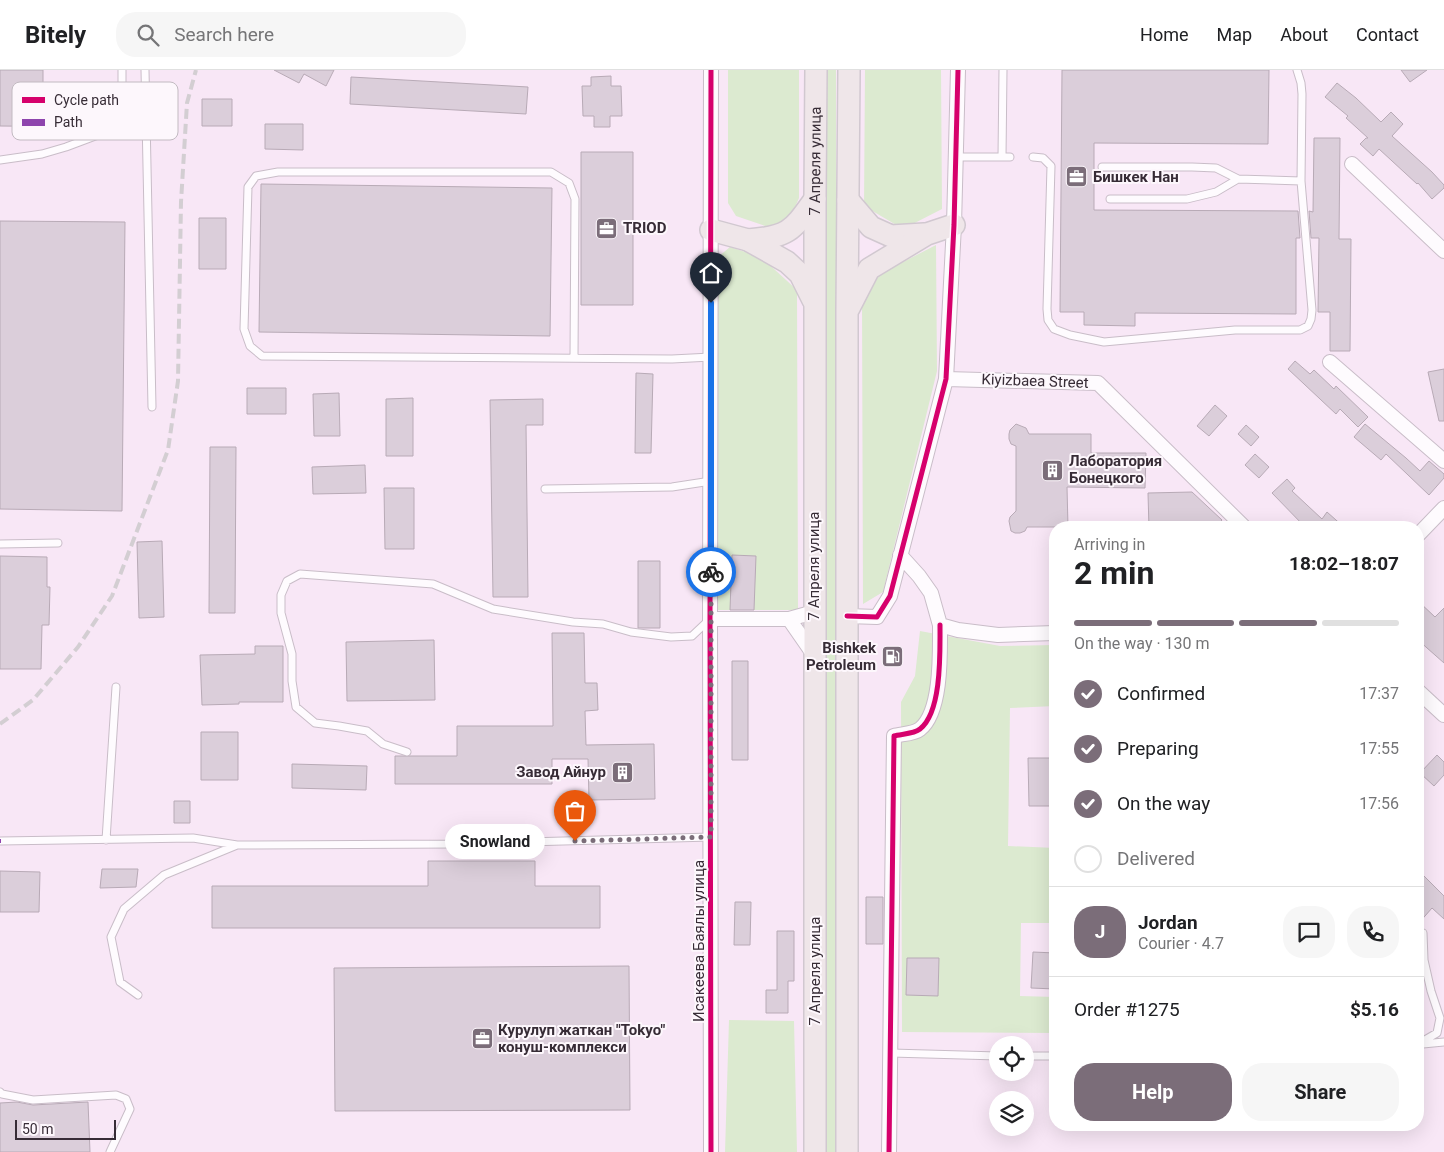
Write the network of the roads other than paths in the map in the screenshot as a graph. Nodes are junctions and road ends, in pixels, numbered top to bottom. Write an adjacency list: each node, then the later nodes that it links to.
1 (712, 70): 20 (street, Исакеева Баялы улица)
2 (816, 70): 16 (main road, 7 Апреля улица)
3 (849, 70): 18 (main road)
4 (958, 70): 9 (street)
5 (1003, 70): 9 (lane)
6 (1297, 70): 15 (lane)
7 (85, 140): 11 (lane)
8 (146, 140): 30 (lane)
9 (957, 157): 19 (street)
10 (1033, 157): 15 (lane)
11 (0, 160)
12 (1352, 164): 23 (street)
13 (1102, 167): 14 (lane)
14 (1238, 179): 15 (lane); 17 (lane)
15 (1301, 181)
16 (814, 199): 22 (main road); 24 (main road, 7 Апреля улица)
17 (1110, 199)
18 (848, 200): 21 (main road); 25 (main road)
19 (954, 225): 21 (main road); 29 (street)
20 (711, 230): 22 (main road); 26 (street, Исакеева Баялы улица)
21 (927, 234): 25 (main road)
22 (748, 240): 24 (main road)
23 (1444, 251)
24 (815, 303): 40 (main road, 7 Апреля улица)
25 (847, 311): 41 (main road)
26 (711, 357): 27 (lane); 32 (street, Исакеева Баялы улица)
27 (574, 358): 27 (lane)
28 (1330, 362): 31 (street)
29 (946, 379): 35 (street, Kiyizbaea Street); 39 (street)
30 (152, 407)
31 (1444, 462)
32 (711, 481): 33 (lane); 42 (street, Исакеева Баялы улица)
33 (545, 489)
34 (1444, 508): 36 (street)
35 (1238, 521)
36 (1424, 529)
37 (58, 543): 38 (lane)
38 (0, 544)
39 (900, 555): 41 (street); 44 (street)
40 (814, 612): 43 (street); 46 (main road, 7 Апреля улица)
41 (847, 616): 68 (main road)
42 (710, 619): 43 (street); 50 (lane); 51 (street, Исакеева Баялы улица)
43 (790, 619): 46 (street)
44 (940, 625): 45 (street); 60 (street)
45 (1049, 634)
46 (815, 656): 67 (main road, 7 Апреля улица)
47 (116, 687): 52 (lane)
48 (1424, 697): 49 (street)
49 (1444, 715)
50 (407, 752)
51 (711, 837): 54 (lane); 66 (street, Исакеева Баялы улица)
52 (106, 840): 53 (lane); 54 (lane)
53 (0, 841)
54 (237, 845): 56 (lane)
55 (1424, 950): 57 (lane)
56 (138, 995)
57 (1424, 1041)
58 (1444, 1042): 59 (lane)
59 (1424, 1044)
60 (891, 1053): 61 (lane); 69 (street)
61 (989, 1056)
62 (1034, 1056): 63 (lane)
63 (1049, 1056)
64 (0, 1092): 65 (lane)
65 (110, 1152)
66 (711, 1152)
67 (815, 1152)
68 (847, 1152)
69 (889, 1152)

